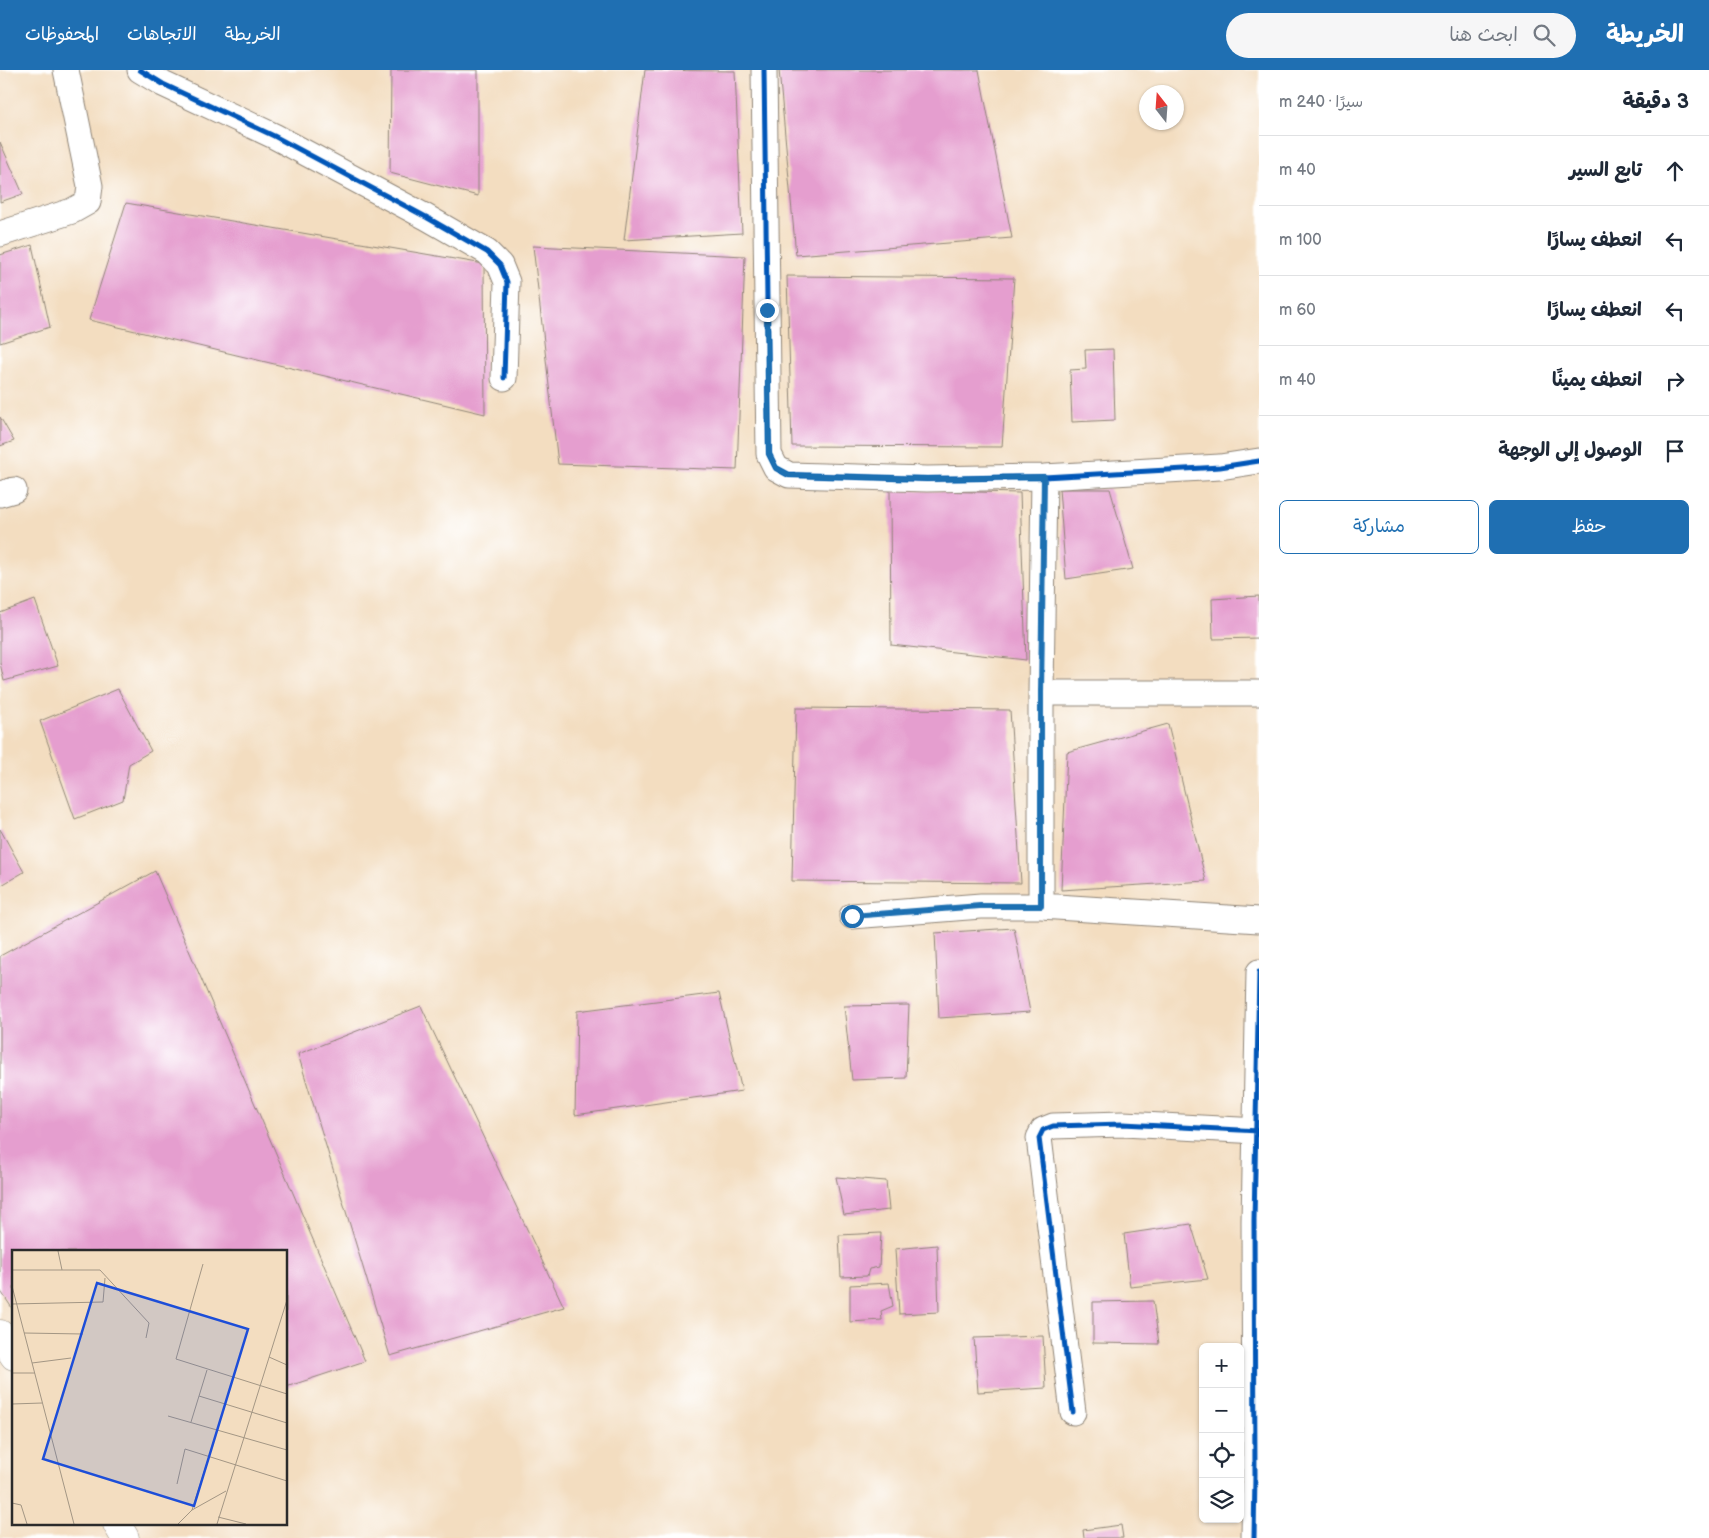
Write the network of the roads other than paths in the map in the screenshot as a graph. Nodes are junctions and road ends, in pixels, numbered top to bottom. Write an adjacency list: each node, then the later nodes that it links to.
1 (66, 70): 4 (street)
2 (140, 70): 5 (street)
3 (764, 70): 7 (street)
4 (0, 234)
5 (504, 378)
6 (1259, 461): 7 (street)
7 (1044, 477): 8 (street)
8 (1041, 693): 9 (street); 10 (street)
9 (1259, 693)
10 (1041, 906): 11 (street); 12 (street)
11 (852, 916)
12 (1259, 920)
13 (1259, 972): 14 (street)
14 (1257, 1131): 17 (street); 20 (street)
15 (0, 1334): 16 (street)
16 (12, 1353)
17 (1073, 1412)
18 (118, 1526): 19 (street)
19 (125, 1538)
20 (1254, 1538)

